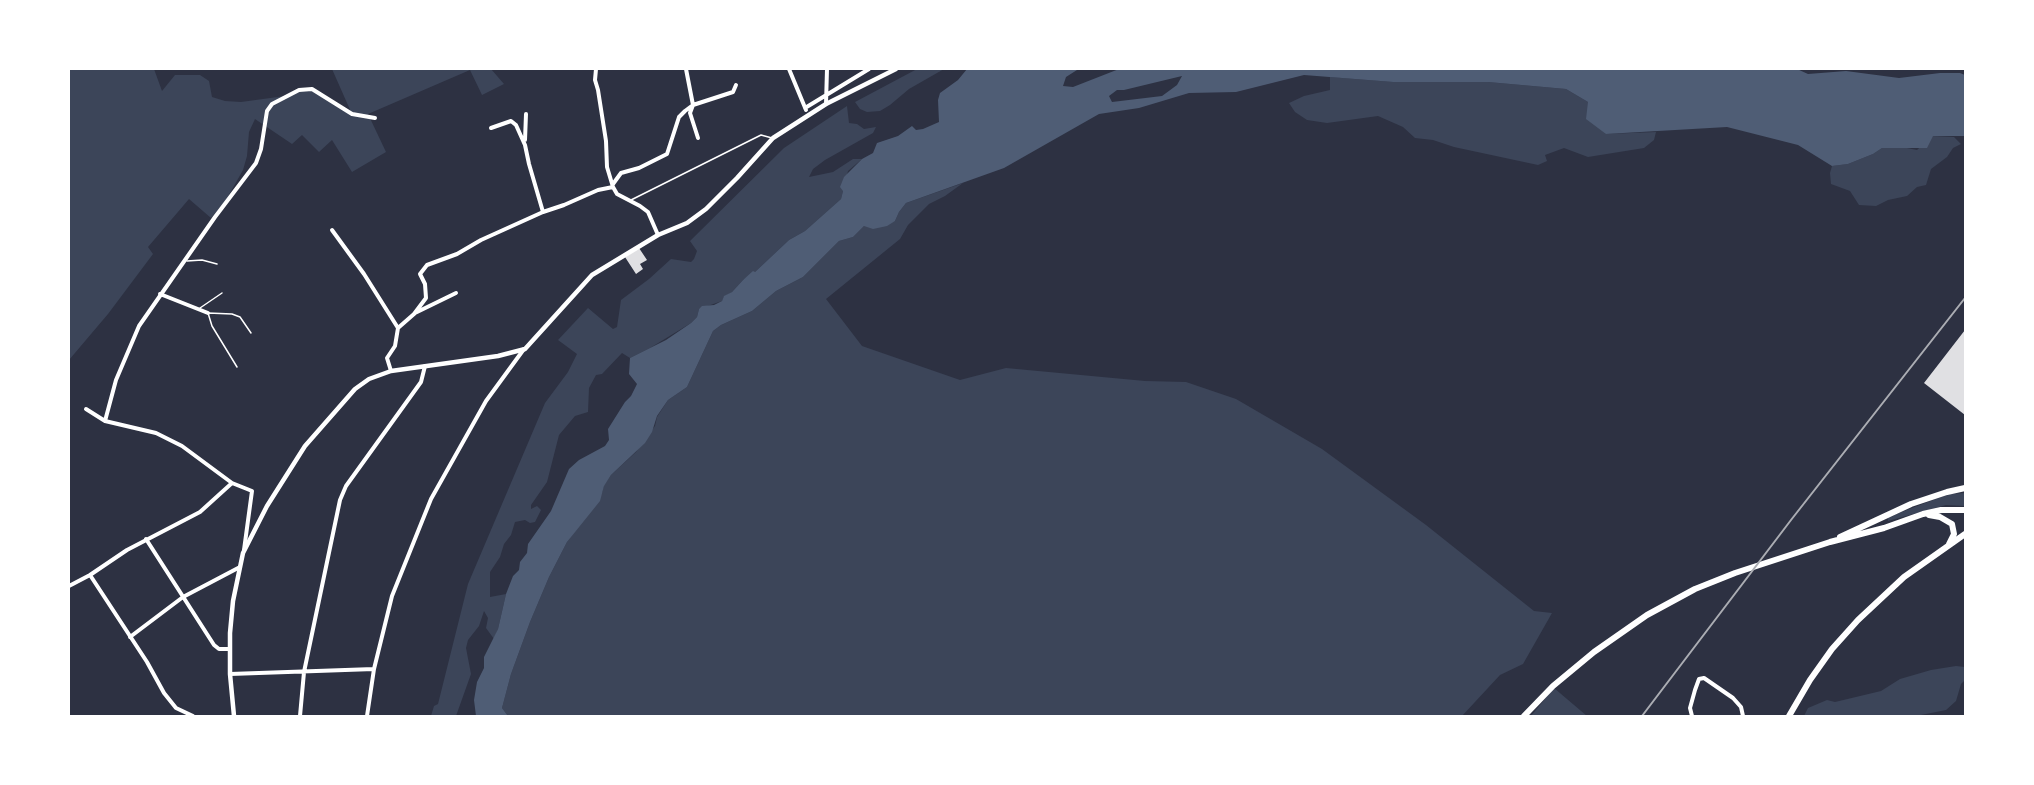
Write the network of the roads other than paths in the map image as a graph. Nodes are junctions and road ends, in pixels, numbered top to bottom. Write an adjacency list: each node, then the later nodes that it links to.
1 (596, 69): 19 (street)
2 (686, 69): 9 (street)
3 (789, 69): 11 (street)
4 (827, 69): 8 (street)
5 (869, 69): 8 (street)
6 (896, 69): 10 (street)
7 (736, 85): 9 (street)
8 (826, 94): 10 (street); 11 (street)
9 (693, 105): 16 (street); 19 (street)
10 (825, 105): 13 (street)
11 (805, 108): 13 (street)
12 (526, 114): 18 (street)
13 (808, 116): 17 (street)
14 (375, 118): 24 (street)
15 (491, 128): 18 (street)
16 (698, 138)
17 (773, 138): 20 (lane); 23 (street)
18 (525, 145): 21 (street)
19 (613, 186): 20 (street); 21 (street)
20 (630, 201): 23 (street)
21 (543, 212): 31 (street)
22 (332, 230): 32 (street)
23 (658, 235): 34 (street)
24 (183, 262): 25 (lane); 28 (street)
25 (217, 264)
26 (222, 293): 29 (lane)
27 (456, 293): 31 (street)
28 (160, 294): 29 (street); 39 (street)
29 (197, 310): 30 (street)
30 (208, 314): 33 (lane); 36 (lane)
31 (414, 314): 32 (street)
32 (398, 328): 37 (street)
33 (251, 333)
34 (525, 349): 35 (street); 55 (street)
35 (425, 366): 37 (street); 56 (street)
36 (237, 367)
37 (391, 371): 48 (street)
38 (86, 409): 39 (street)
39 (105, 420): 40 (street)
40 (232, 483): 45 (street); 48 (street)
41 (1964, 488): 46 (main road)
42 (1965, 510): 43 (main road)
43 (1923, 514): 46 (main road); 47 (main road)
44 (1965, 534): 47 (main road)
45 (146, 539): 50 (street); 52 (street)
46 (1830, 542): 62 (main road)
47 (1946, 547): 65 (main road)
48 (243, 553): 49 (street)
49 (240, 567): 52 (street); 54 (street)
50 (90, 575): 51 (street); 53 (street)
51 (69, 586)
52 (183, 597): 53 (street); 54 (street)
53 (130, 637): 58 (street)
54 (229, 649): 57 (street)
55 (374, 669): 56 (street); 61 (street)
56 (304, 672): 57 (street); 60 (street)
57 (230, 674): 59 (street)
58 (193, 716)
59 (234, 716)
60 (300, 716)
61 (367, 716)
62 (1524, 716)
63 (1692, 716): 64 (street)
64 (1743, 716)
65 (1789, 716)

